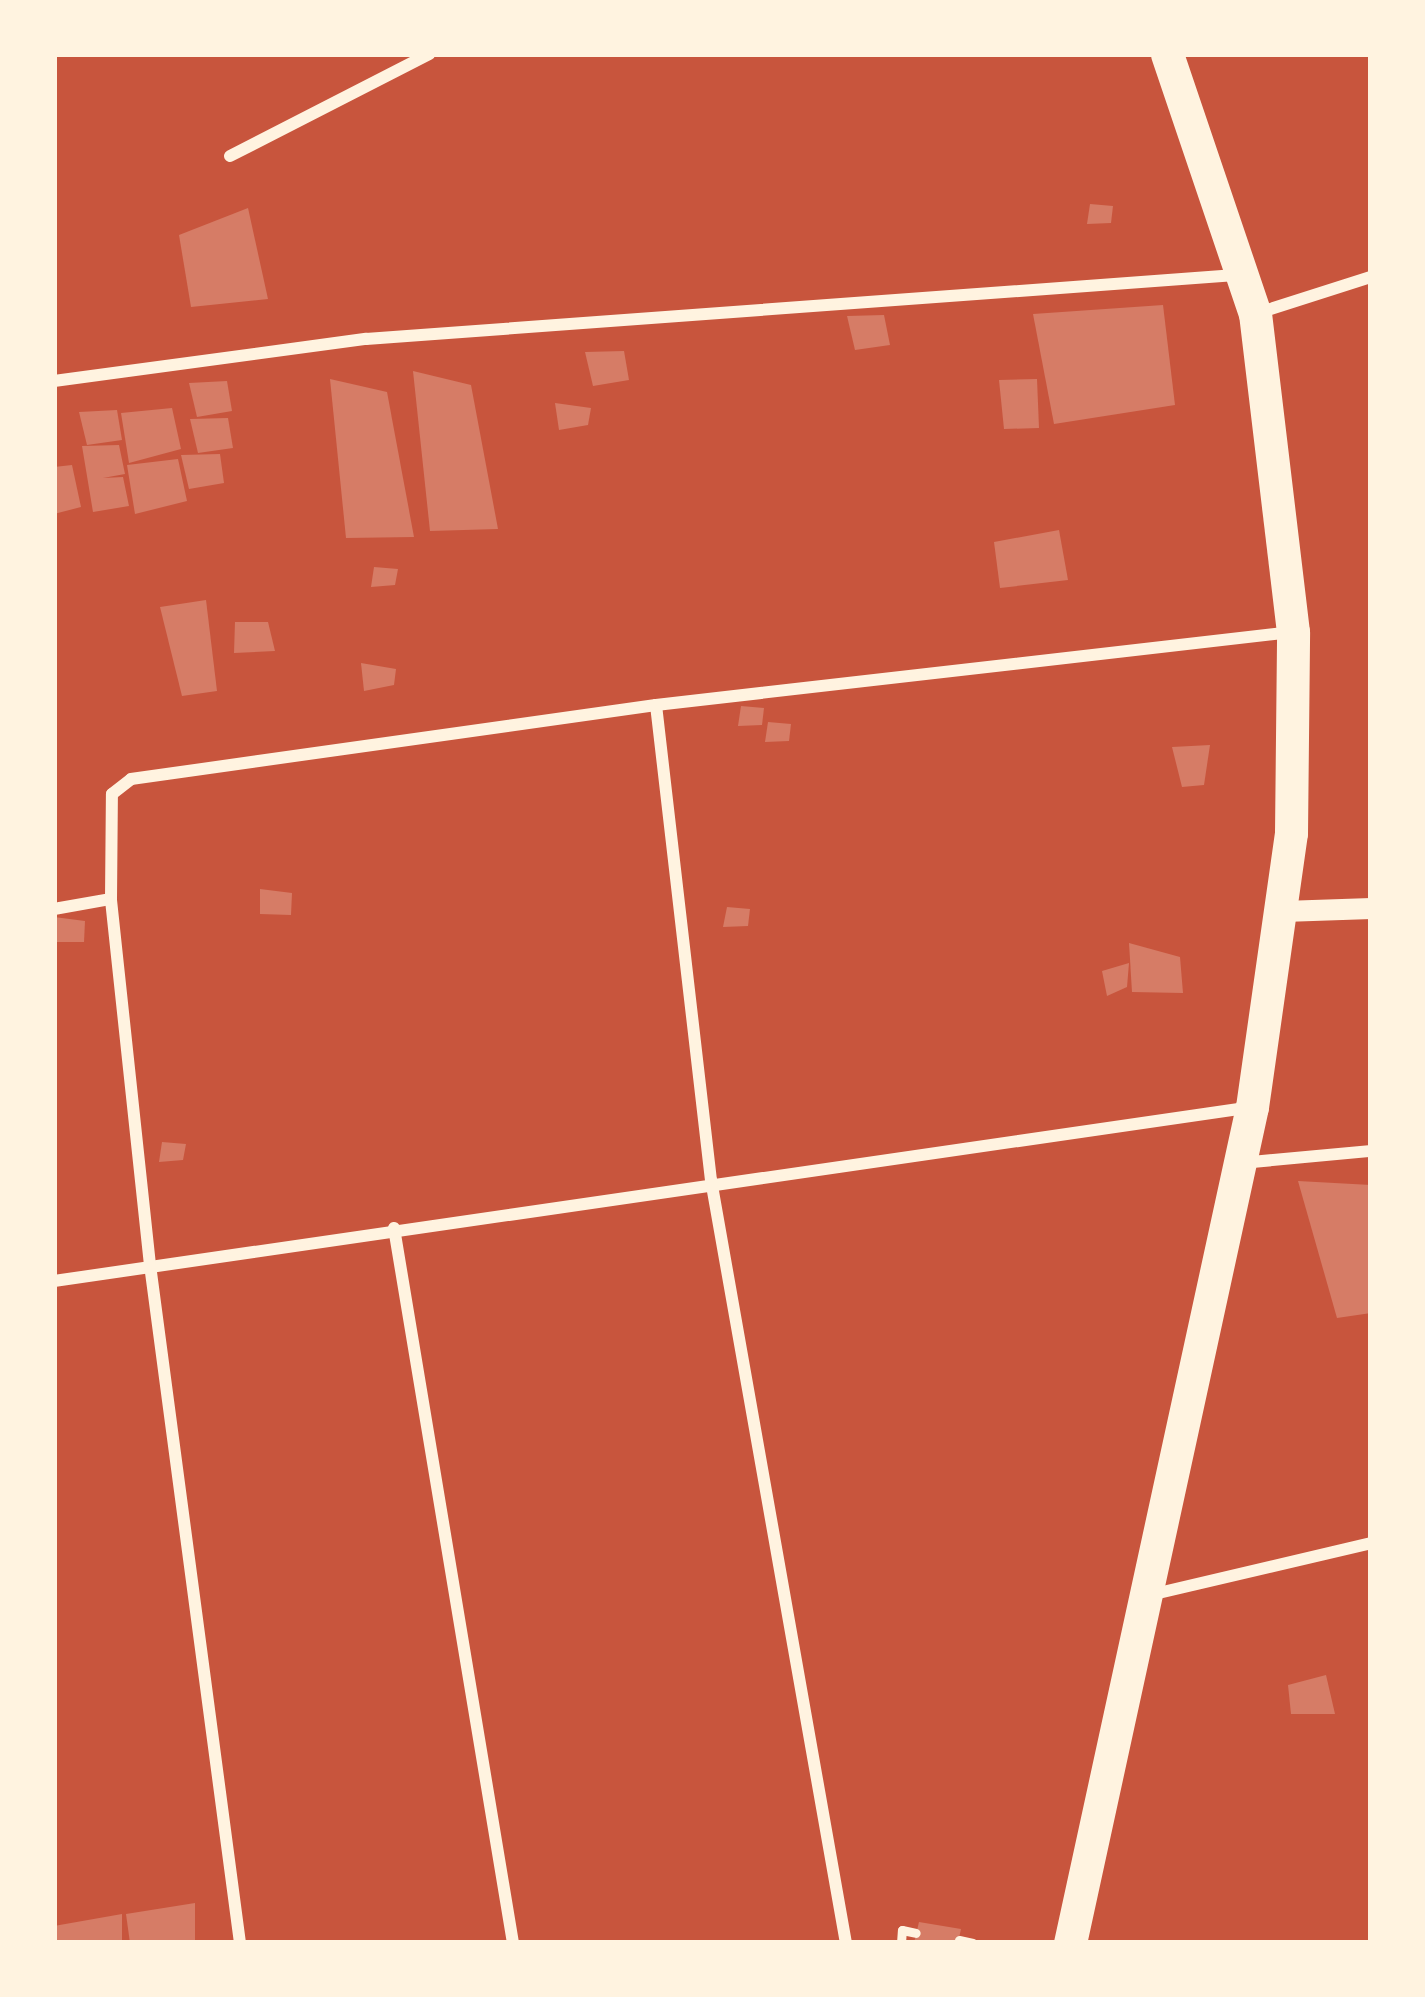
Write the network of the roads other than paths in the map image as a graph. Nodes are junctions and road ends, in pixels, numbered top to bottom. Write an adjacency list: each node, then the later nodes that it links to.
1 (429, 54): 3 (street)
2 (1167, 54): 4 (highway)
3 (230, 156)
4 (1246, 275): 6 (highway); 7 (street)
5 (1371, 277): 6 (street)
6 (1255, 314): 8 (highway)
7 (54, 381)
8 (1293, 632): 9 (street); 13 (highway)
9 (656, 705): 10 (street); 17 (street)
10 (111, 899): 12 (street); 19 (street)
11 (1371, 908): 13 (street)
12 (54, 909)
13 (1282, 910): 14 (highway)
14 (1252, 1107): 16 (highway); 17 (street)
15 (1371, 1151): 16 (street)
16 (1238, 1163): 22 (highway)
17 (711, 1180): 18 (street); 27 (street)
18 (394, 1228): 19 (street); 26 (street)
19 (150, 1265): 20 (street); 25 (street)
20 (54, 1281)
21 (1371, 1543): 22 (street)
22 (1141, 1597): 30 (highway)
23 (916, 1933): 28 (lane)
24 (959, 1940): 29 (lane)
25 (240, 1943)
26 (513, 1943)
27 (846, 1943)
28 (901, 1943)
29 (974, 1943)
30 (1070, 1943)

